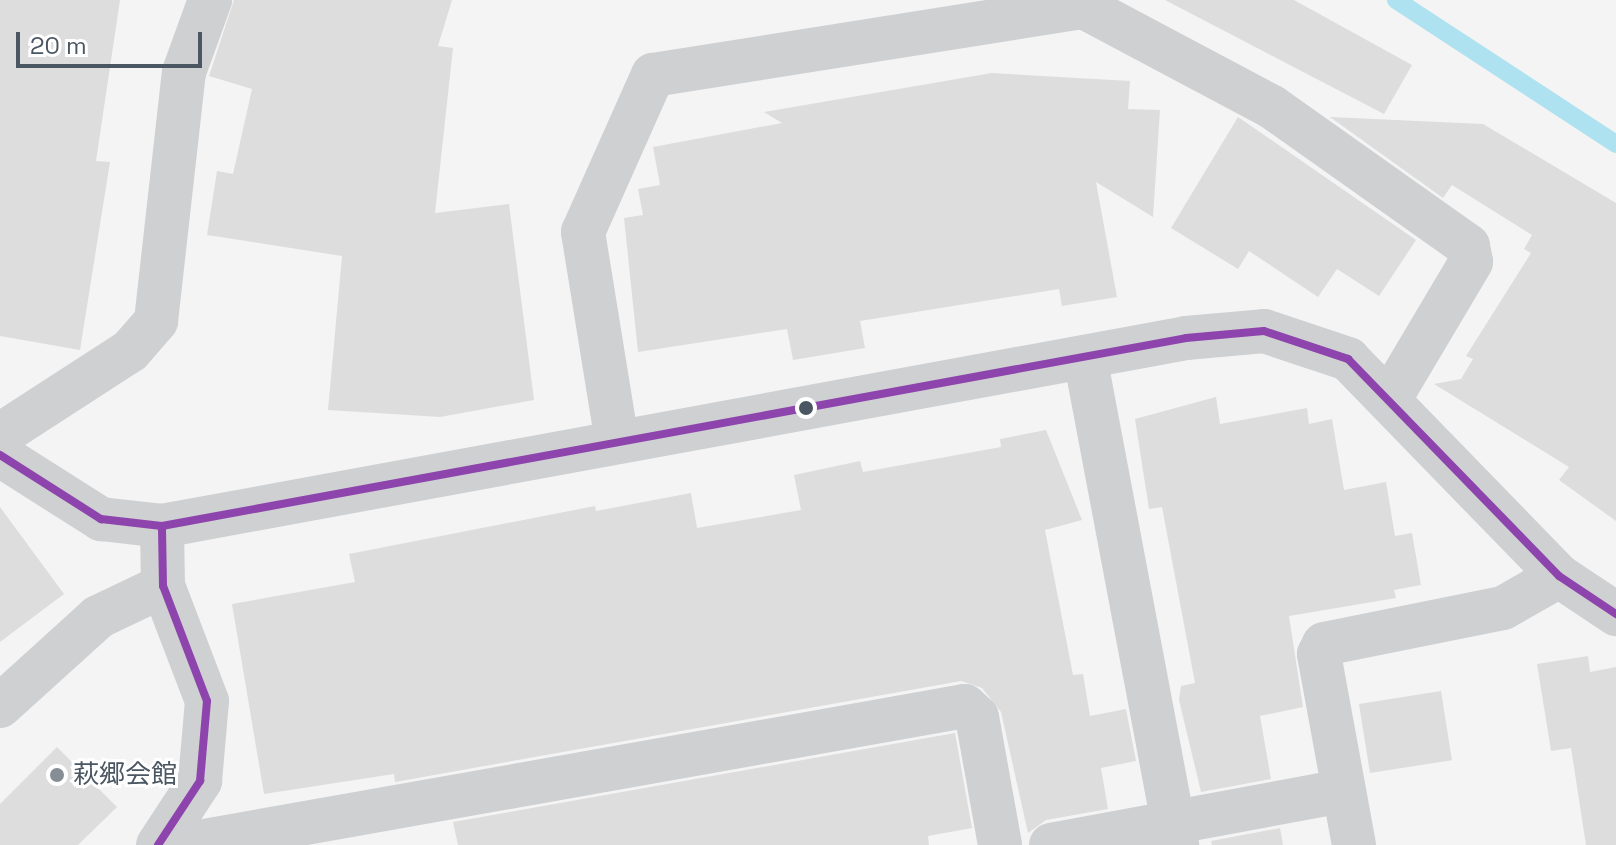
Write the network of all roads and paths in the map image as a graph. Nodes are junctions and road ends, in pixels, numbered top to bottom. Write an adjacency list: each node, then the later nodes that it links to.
1 (210, 0): 4 (street)
2 (1085, 357): 3 (street); 5 (street); 13 (street)
3 (1392, 395): 5 (street); 8 (street)
4 (0, 435)
5 (617, 442): 7 (street)
6 (0, 455): 7 (street)
7 (162, 526): 9 (street)
8 (1559, 576): 10 (street); 12 (street)
9 (163, 586): 11 (street); 14 (street)
10 (1616, 614)
11 (0, 706)
12 (1343, 791): 13 (street); 18 (street)
13 (1175, 836): 17 (street)
14 (158, 845)
15 (182, 845): 16 (street)
16 (1000, 845)
17 (1051, 845)
18 (1354, 845)

